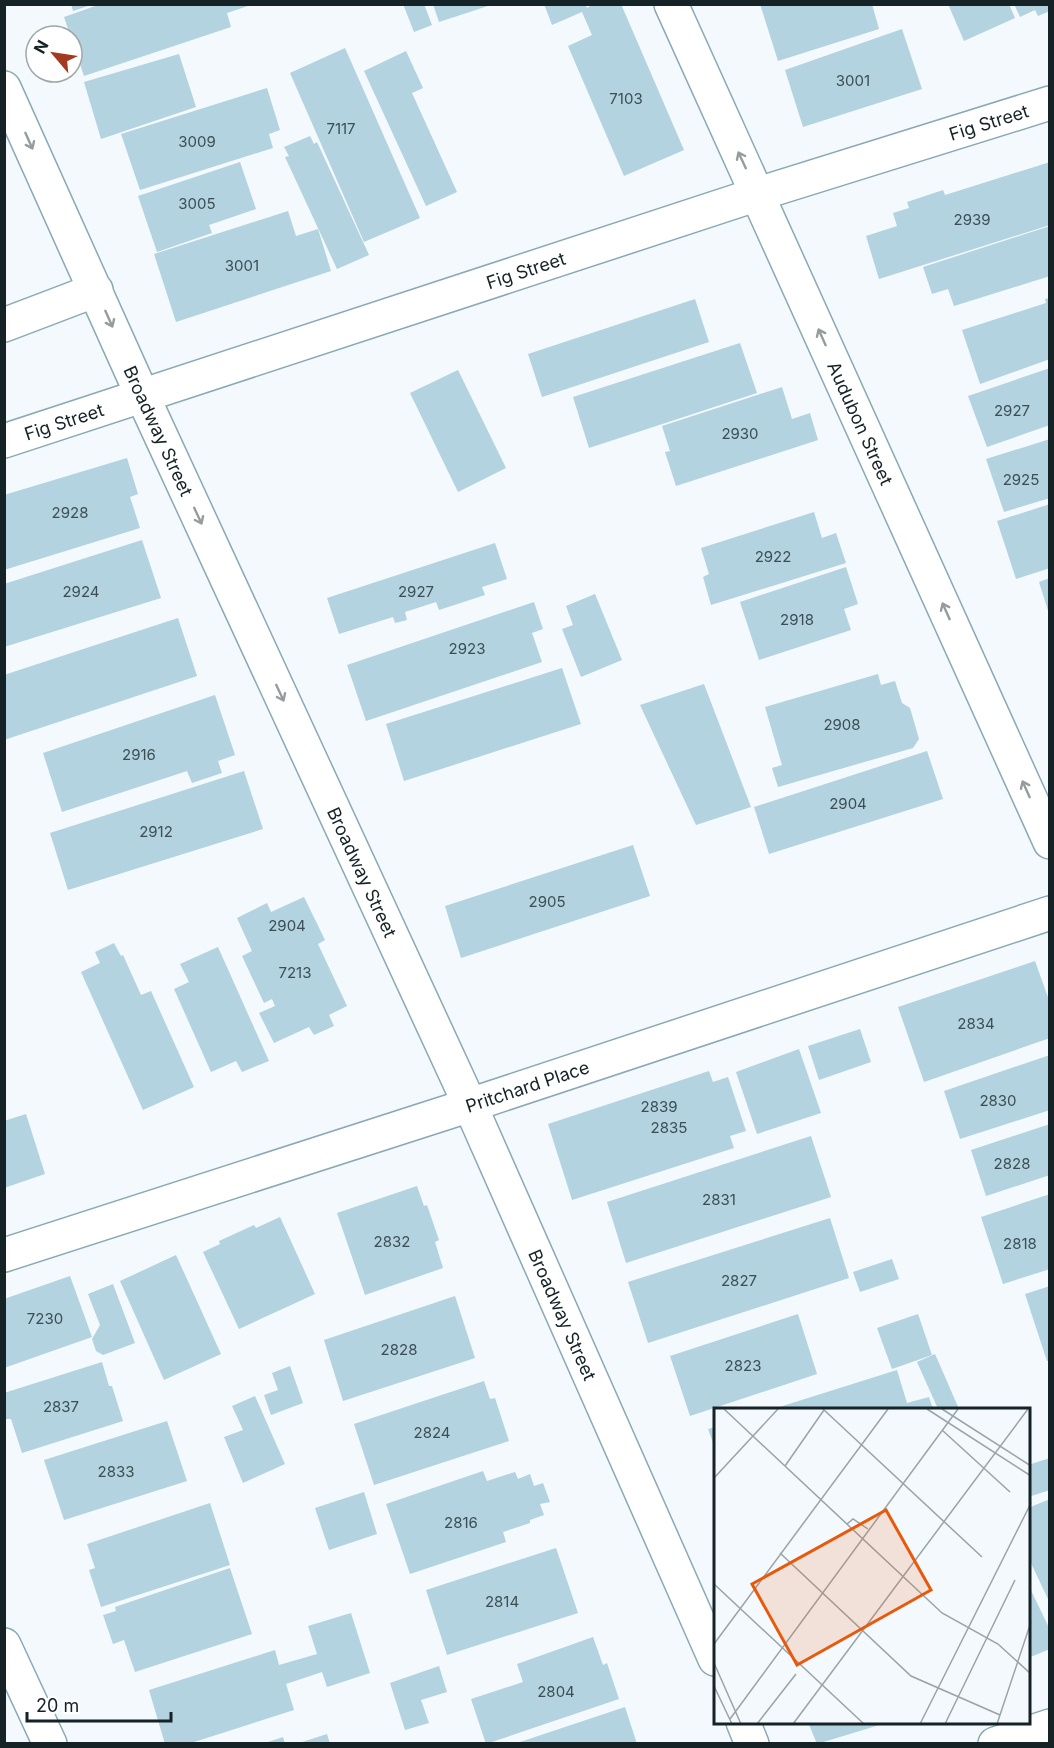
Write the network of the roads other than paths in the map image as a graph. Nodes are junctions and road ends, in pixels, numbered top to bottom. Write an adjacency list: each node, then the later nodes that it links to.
1 (671, 4): 4 (street, Audubon Street, one-way to 1)
2 (4, 88): 5 (street, Broadway Street, one-way to 5)
3 (1050, 103): 4 (street, Fig Street)
4 (758, 194): 7 (street, Fig Street); 9 (street, Audubon Street, one-way to 4)
5 (96, 290): 6 (street); 7 (street, Broadway Street, one-way to 7)
6 (4, 325)
7 (142, 395): 8 (street, Fig Street); 11 (street, Broadway Street, one-way to 11)
8 (4, 441)
9 (1050, 842)
10 (1050, 913): 11 (street, Pritchard Place)
11 (470, 1105): 12 (street, Pritchard Place); 14 (street, Broadway Street)
12 (4, 1255)
13 (4, 1645): 17 (street)
14 (714, 1657)
15 (744, 1724): 18 (street)
16 (1050, 1726): 19 (street)
17 (50, 1743)
18 (752, 1743)
19 (995, 1743)

